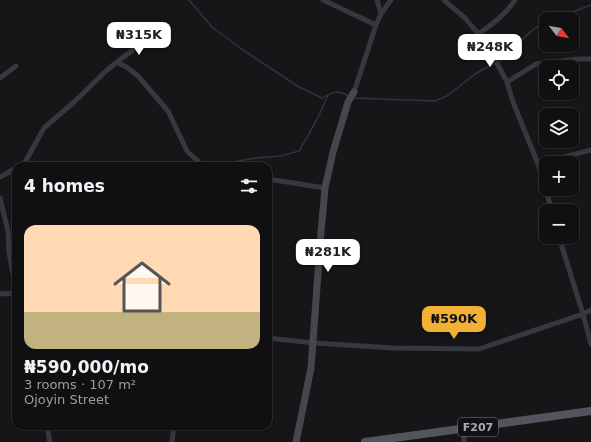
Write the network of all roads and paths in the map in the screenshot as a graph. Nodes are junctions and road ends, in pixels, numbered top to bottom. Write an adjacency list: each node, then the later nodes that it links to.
1 (323, 0): 7 (street)
2 (377, 0): 6 (street)
3 (391, 0): 6 (street)
4 (444, 0): 8 (street)
5 (515, 0): 8 (street)
6 (381, 14): 7 (street)
7 (376, 25): 15 (street)
8 (478, 34): 14 (street)
9 (151, 36): 11 (street)
10 (591, 59): 14 (street)
11 (117, 62): 17 (street); 18 (street)
12 (16, 66): 13 (street)
13 (0, 78)
14 (507, 82): 19 (street)
15 (354, 92): 23 (street)
16 (591, 150): 19 (street)
17 (25, 162)
18 (199, 162)
19 (538, 164): 25 (street)
20 (12, 170): 21 (street)
21 (0, 177)
22 (272, 180): 23 (street)
23 (326, 188): 35 (street)
24 (0, 198): 27 (street)
25 (550, 204)
26 (561, 244): 33 (street)
27 (9, 252): 28 (street); 29 (street)
28 (12, 252)
29 (12, 268)
30 (12, 293): 31 (street)
31 (0, 294)
32 (591, 310): 33 (street)
33 (583, 314): 35 (street); 36 (street)
34 (272, 338): 35 (street)
35 (314, 343): 43 (street)
36 (591, 344)
37 (591, 411): 38 (main road, F207)
38 (464, 428): 44 (main road, F207); 45 (street)
39 (47, 430): 41 (street)
40 (174, 430): 42 (street)
41 (50, 442)
42 (172, 442)
43 (296, 442)
44 (365, 442)
45 (464, 442)

